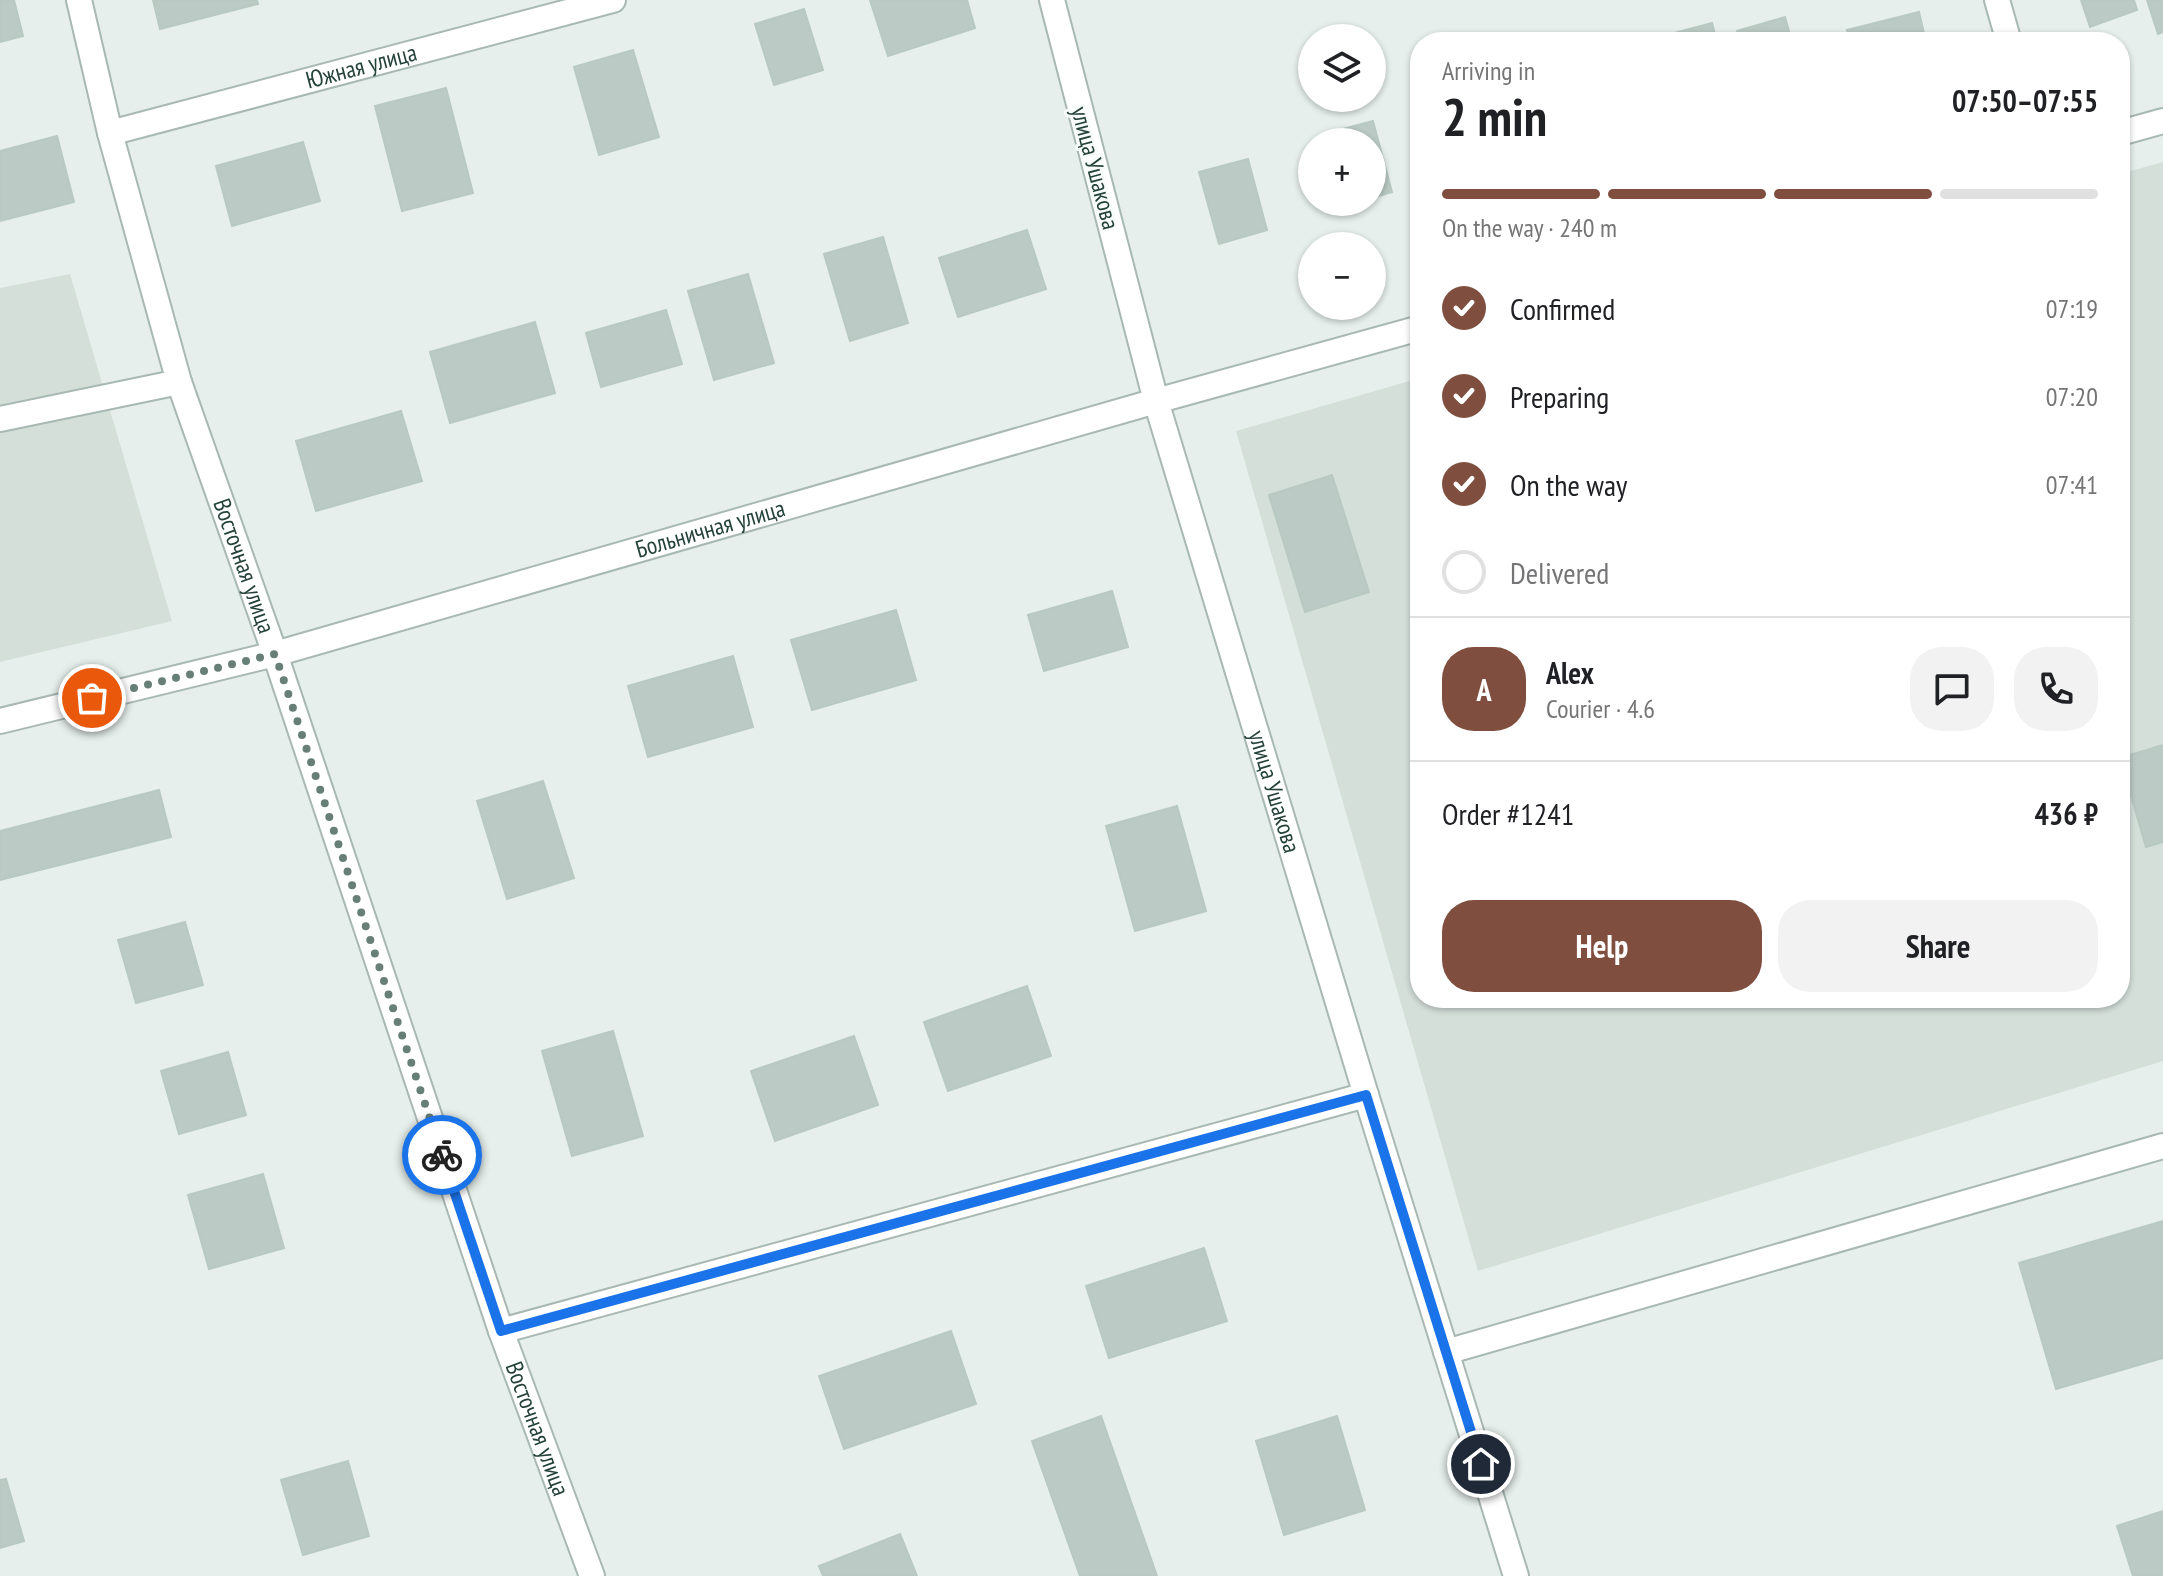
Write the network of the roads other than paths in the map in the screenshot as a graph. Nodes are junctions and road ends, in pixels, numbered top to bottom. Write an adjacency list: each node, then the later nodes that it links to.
1 (79, 0): 8 (street, Восточная улица)
2 (613, 0): 8 (street, Южная улица)
3 (1052, 0): 11 (street, улица Ушакова)
4 (1997, 0): 5 (street)
5 (2006, 32)
6 (2163, 121): 7 (street)
7 (2130, 130)
8 (110, 133): 10 (street, Восточная улица)
9 (1410, 331): 11 (street, Больничная улица)
10 (179, 382): 12 (street); 13 (street, Восточная улица)
11 (1156, 401): 13 (street, Больничная улица); 15 (street, улица Ушакова)
12 (0, 419)
13 (275, 654): 14 (street, Больничная улица); 17 (street, Восточная улица)
14 (0, 721)
15 (1366, 1095): 17 (street); 18 (street, улица Ушакова)
16 (2163, 1146): 18 (street)
17 (501, 1331): 19 (street, Восточная улица)
18 (1446, 1352): 20 (street, улица Ушакова)
19 (592, 1576)
20 (1516, 1576)

